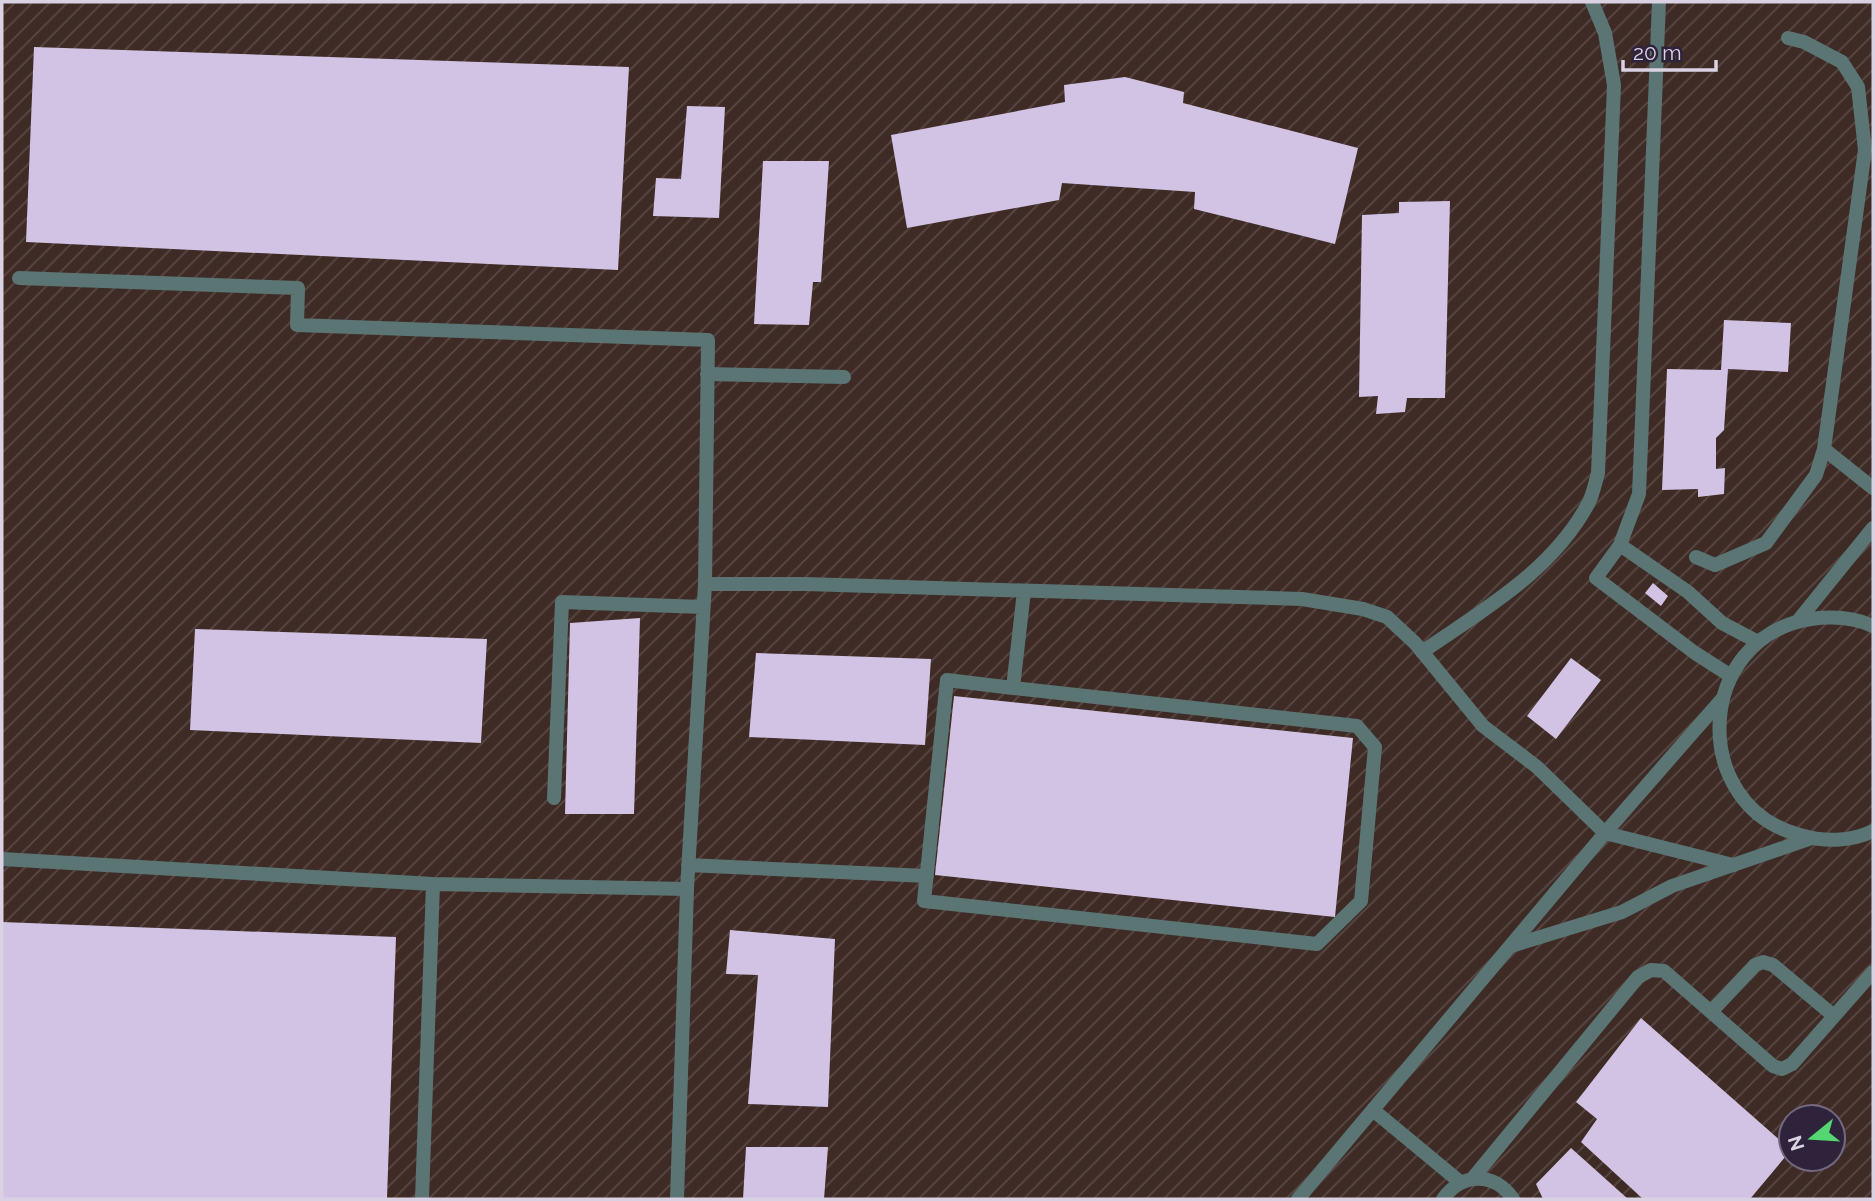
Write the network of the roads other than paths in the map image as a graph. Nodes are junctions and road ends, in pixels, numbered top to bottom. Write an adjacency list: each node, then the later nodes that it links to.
1 (1592, 2): 18 (street)
2 (1659, 2): 10 (street)
3 (1788, 38): 7 (street)
4 (19, 278): 5 (street)
5 (707, 374): 6 (street); 12 (street)
6 (845, 377)
7 (1824, 449): 8 (street); 11 (street)
8 (1873, 488)
9 (1873, 528): 15 (street)
10 (1620, 545): 17 (street); 19 (street)
11 (1696, 556)
12 (705, 584): 13 (street); 14 (street)
13 (1024, 591): 18 (street); 20 (street)
14 (704, 607): 22 (street); 27 (street)
15 (1798, 621): 16 (street); 17 (street)
16 (1873, 626)
17 (1758, 642): 19 (street)
18 (1422, 652): 23 (street)
19 (1731, 676): 21 (street)
20 (1013, 688): 29 (street); 29 (street)
21 (1722, 699): 23 (street); 25 (street)
22 (554, 798)
23 (1605, 834): 28 (street); 32 (street)
24 (1871, 834): 25 (street)
25 (1812, 838): 28 (street)
26 (2, 859): 30 (street)
27 (688, 865): 29 (street); 31 (street)
28 (1733, 865): 32 (street)
29 (927, 876)
30 (433, 884): 31 (street); 38 (street)
31 (687, 889): 39 (street)
32 (1511, 946): 36 (street)
33 (1873, 972): 35 (street)
34 (1711, 1012): 35 (street); 35 (street); 37 (street)
35 (1834, 1016)
36 (1373, 1110): 37 (street); 40 (street)
37 (1467, 1180): 41 (street); 42 (street)
38 (422, 1199)
39 (677, 1199)
40 (1298, 1199)
41 (1443, 1199)
42 (1513, 1199)

